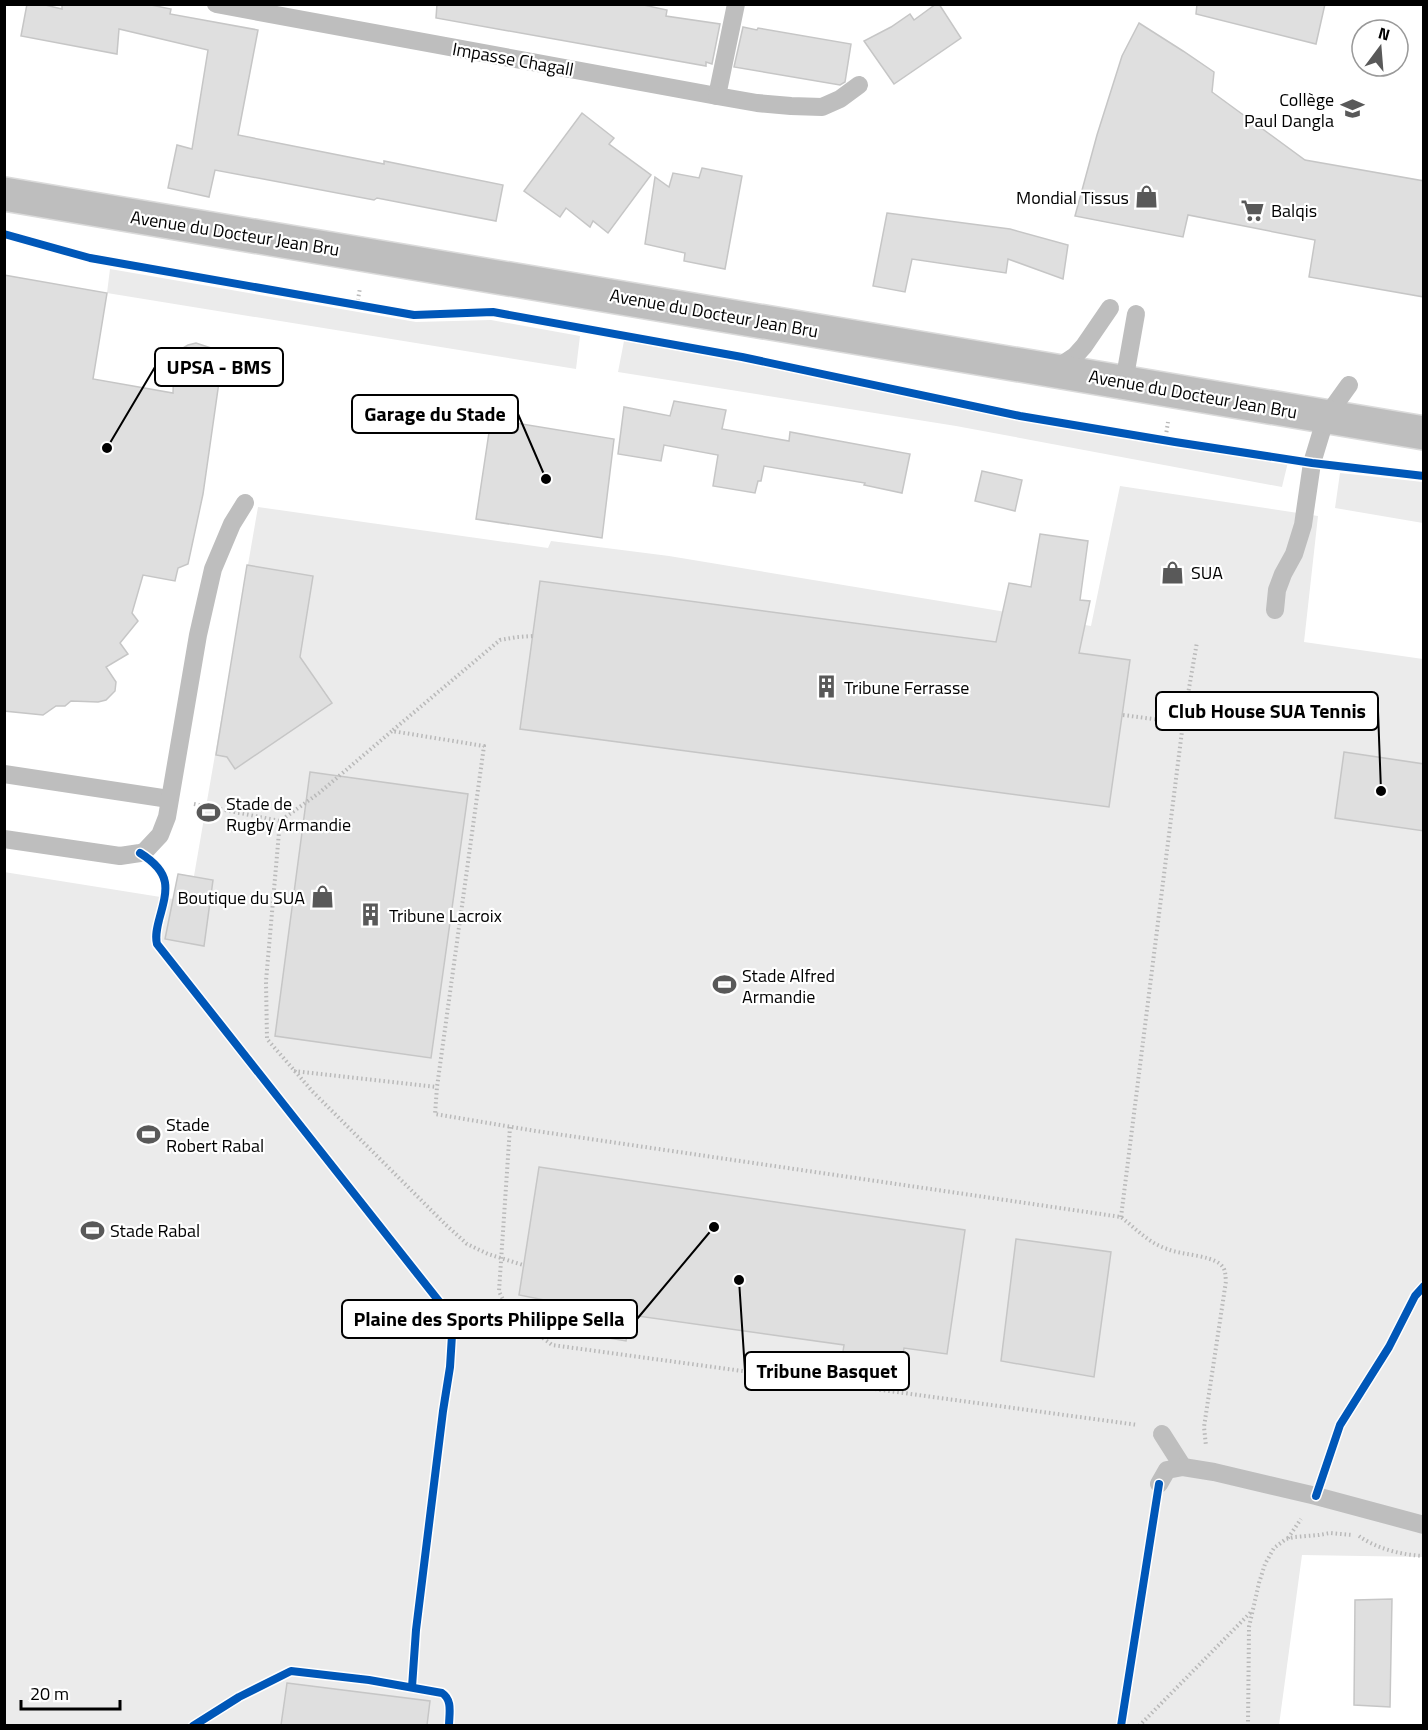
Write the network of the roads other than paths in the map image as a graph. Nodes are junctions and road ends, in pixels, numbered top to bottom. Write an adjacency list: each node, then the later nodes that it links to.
1 (216, 4): 4 (lane, Impasse Chagall)
2 (736, 4): 4 (lane)
3 (859, 85): 4 (lane, Impasse Chagall)
4 (717, 96)
5 (4, 194): 8 (main road, Avenue du Docteur Jean Bru)
6 (1110, 308): 8 (lane)
7 (1136, 314): 9 (lane)
8 (1054, 371): 9 (main road, Avenue du Docteur Jean Bru)
9 (1125, 382): 11 (main road, Avenue du Docteur Jean Bru)
10 (1349, 385): 11 (lane)
11 (1326, 417): 12 (main road, Avenue du Docteur Jean Bru); 14 (lane)
12 (1424, 433)
13 (245, 503): 16 (lane)
14 (1275, 610)
15 (4, 774): 16 (lane)
16 (169, 799): 17 (lane)
17 (4, 839)
18 (1162, 1434): 19 (lane)
19 (1184, 1467): 20 (lane); 21 (lane)
20 (1159, 1484)
21 (1424, 1525)

